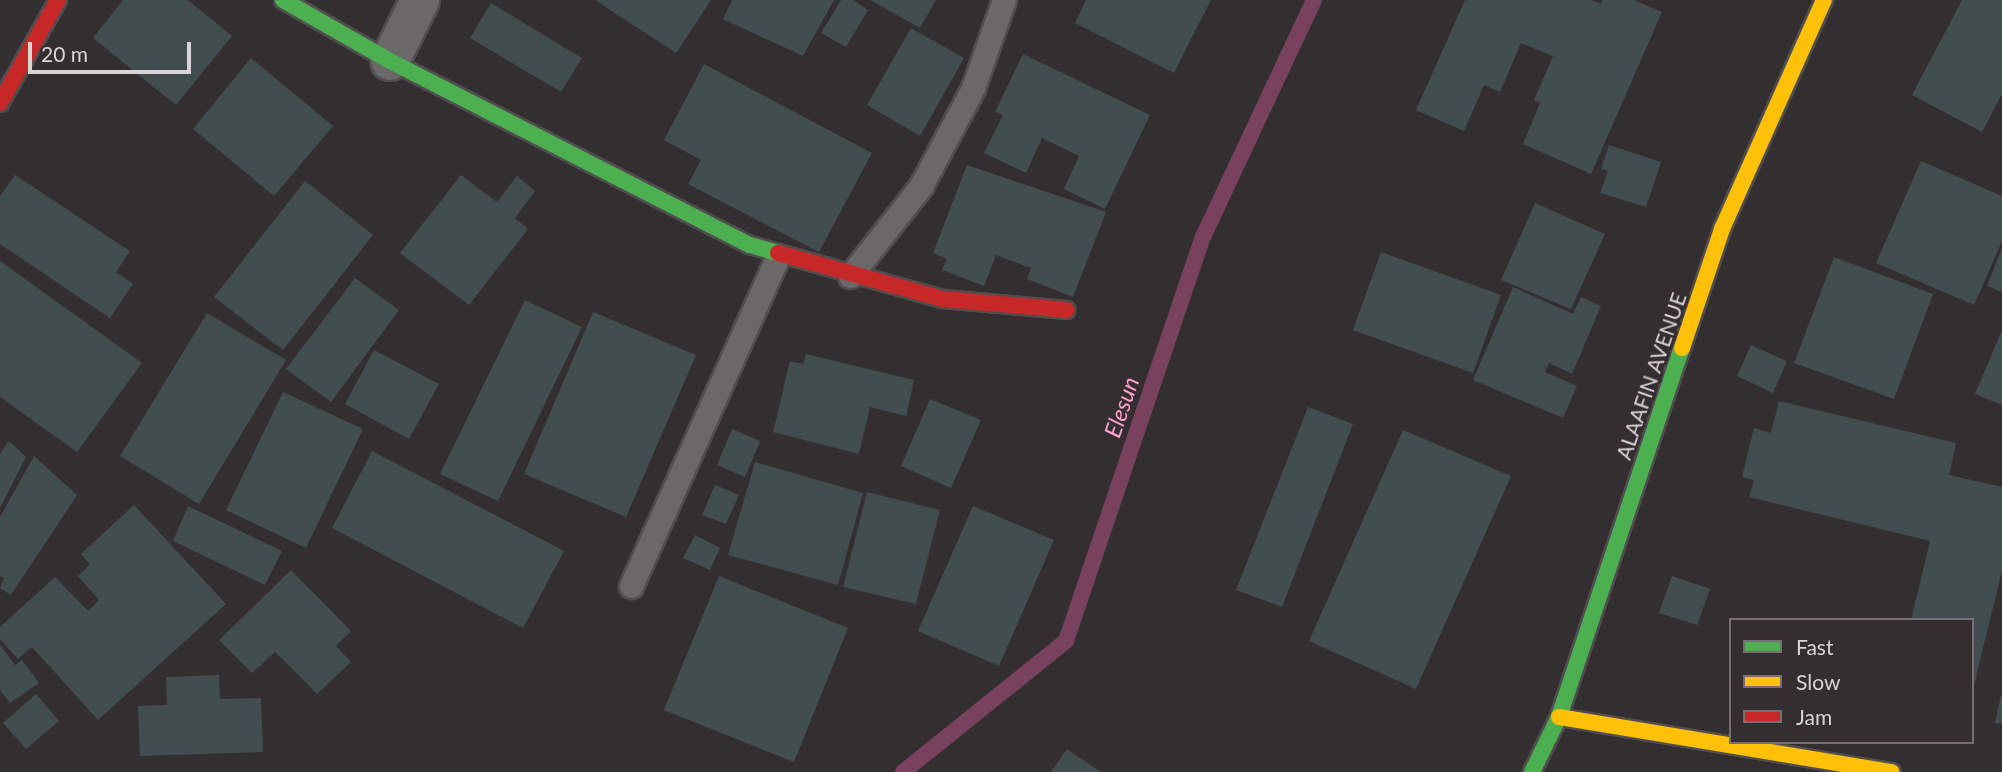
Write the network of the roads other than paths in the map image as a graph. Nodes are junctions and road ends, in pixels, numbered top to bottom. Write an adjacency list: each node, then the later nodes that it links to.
1 (58, 0): 7 (street)
2 (284, 0): 6 (street)
3 (420, 0): 6 (street)
4 (1004, 0): 9 (lane)
5 (1824, 0): 12 (street, ALAAFIN AVENUE)
6 (390, 61): 8 (street)
7 (0, 103)
8 (778, 256): 9 (street); 11 (lane)
9 (850, 276): 10 (street)
10 (1067, 310)
11 (631, 586)
12 (1559, 717): 13 (street, ALAAFIN AVENUE); 14 (street)
13 (1532, 772)
14 (1891, 772)

